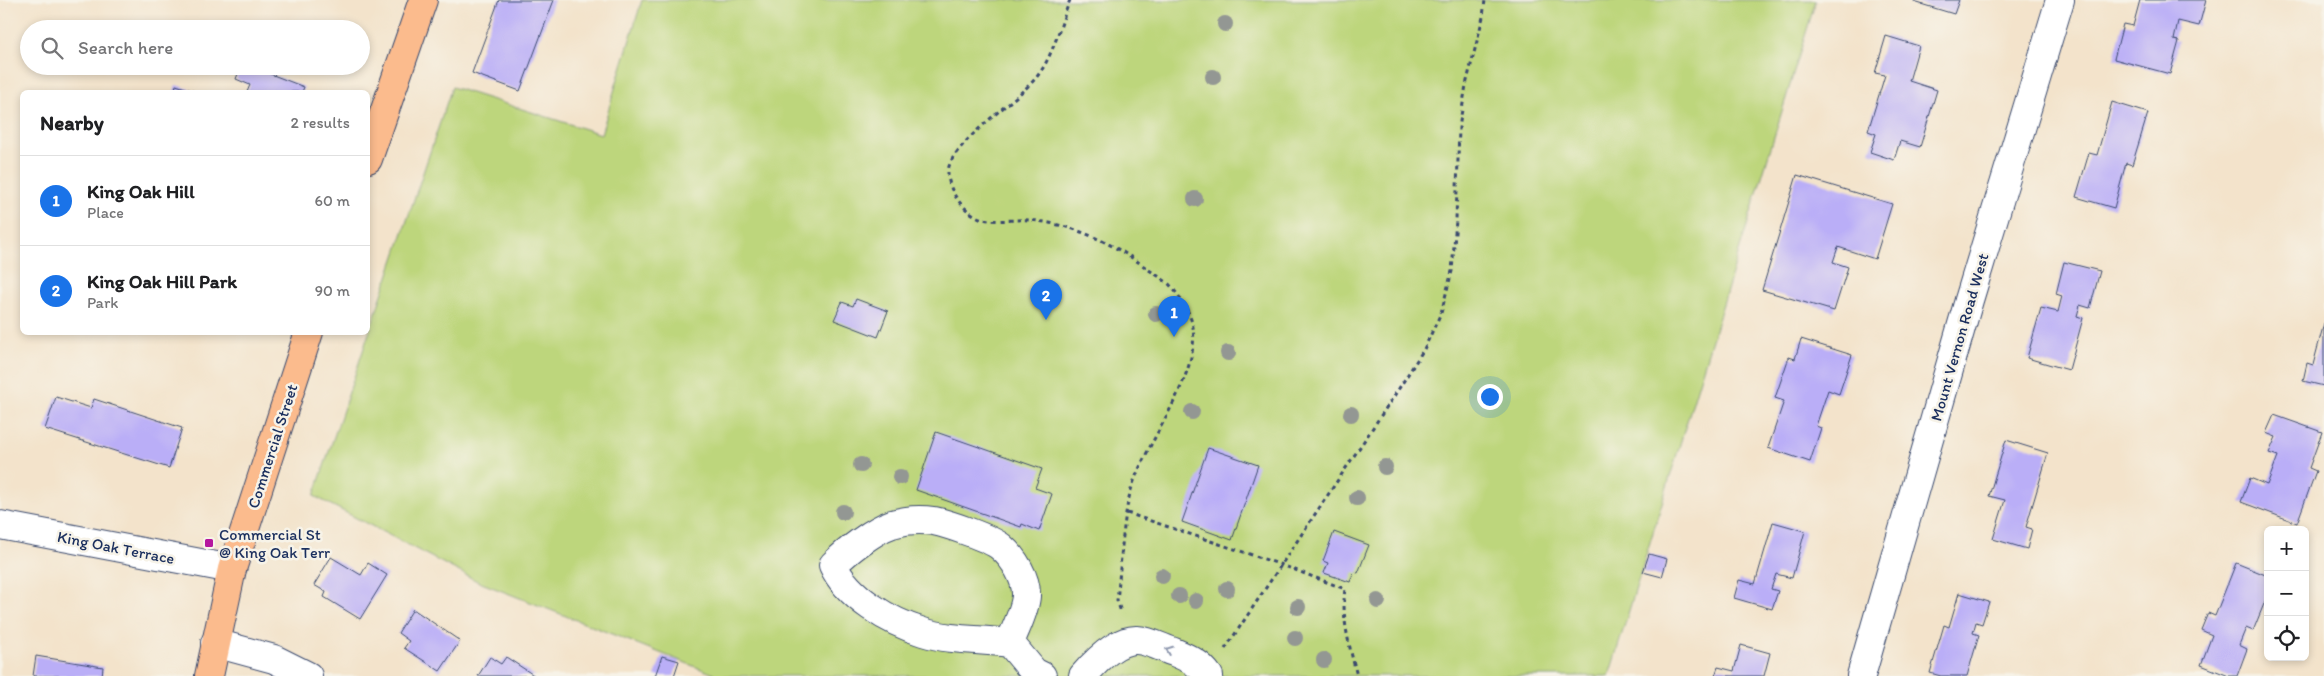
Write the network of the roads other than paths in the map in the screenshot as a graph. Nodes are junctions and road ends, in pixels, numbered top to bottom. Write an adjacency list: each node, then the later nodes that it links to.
1 (423, 0): 3 (main road)
2 (2060, 0): 14 (street, Mount Vernon Road West)
3 (370, 153)
4 (308, 335): 6 (main road, Commercial Street)
5 (0, 525): 6 (street, King Oak Terrace)
6 (232, 569): 7 (main road, Commercial Street)
7 (215, 643): 10 (main road, Commercial Street); 11 (street)
8 (1010, 643): 8 (street); 12 (street)
9 (1215, 664): 13 (street, one-way to 13)
10 (209, 676)
11 (308, 676)
12 (1042, 676)
13 (1083, 676)
14 (1862, 676)

